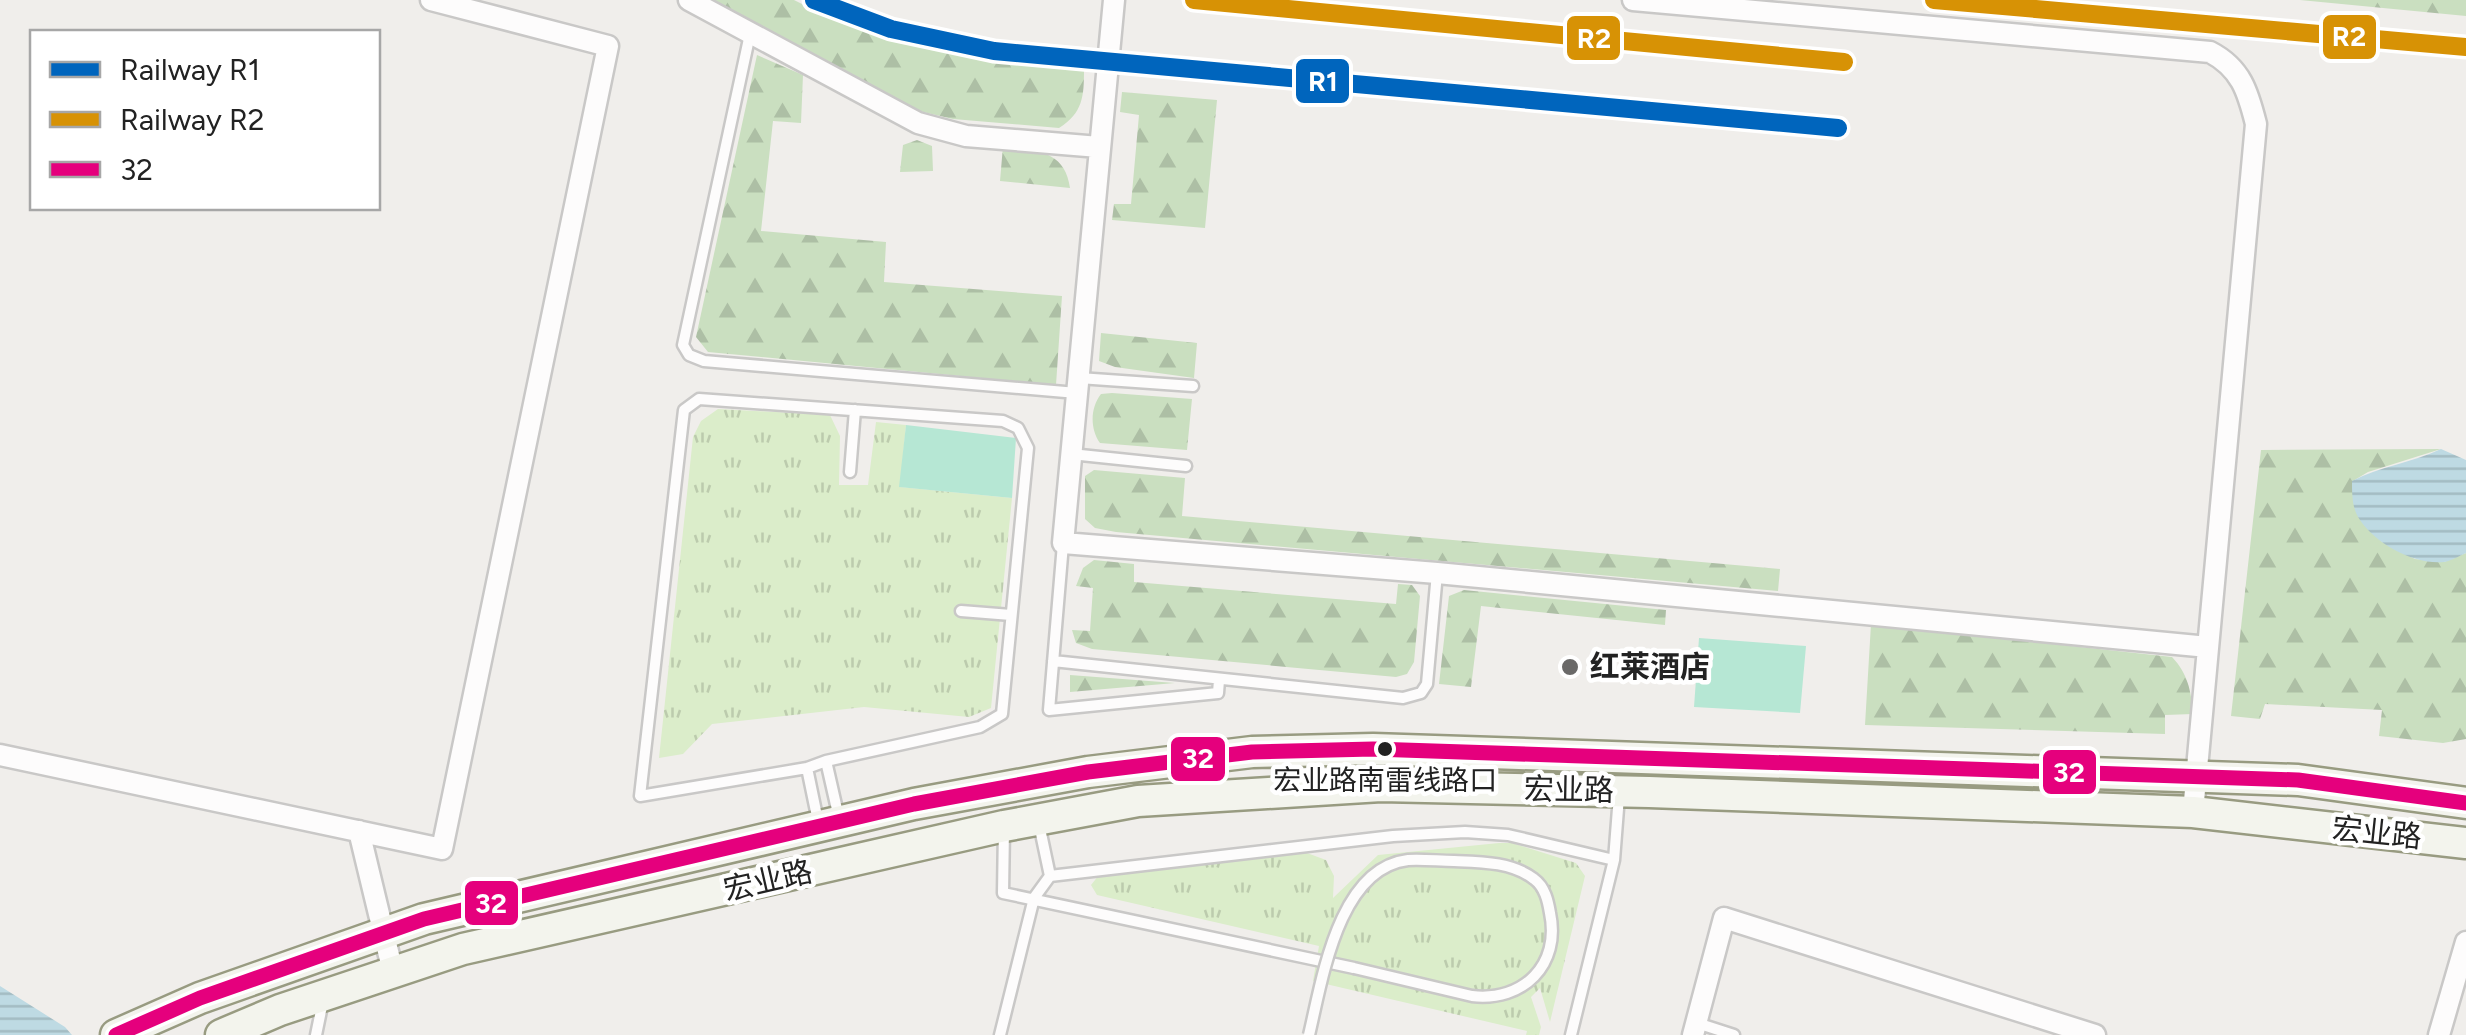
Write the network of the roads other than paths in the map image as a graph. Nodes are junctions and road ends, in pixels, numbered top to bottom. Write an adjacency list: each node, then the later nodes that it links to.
1 (431, 0): 30 (street)
2 (689, 0): 5 (street)
3 (1114, 0): 6 (street)
4 (1633, 0): 17 (street)
5 (750, 33): 6 (street); 7 (lane)
6 (1099, 147): 7 (street)
7 (1078, 386): 8 (lane); 10 (street)
8 (1193, 386)
9 (855, 410): 12 (lane); 16 (lane); 22 (lane)
10 (1072, 454): 11 (lane); 13 (street)
11 (1186, 466)
12 (850, 472)
13 (1064, 543): 14 (street); 18 (lane)
14 (1438, 573): 17 (street); 19 (lane)
15 (961, 611): 16 (lane)
16 (1011, 615): 21 (lane)
17 (2208, 647): 23 (street)
18 (1053, 662): 19 (lane); 19 (lane)
19 (1219, 680)
20 (0, 755): 30 (street)
21 (826, 761): 22 (lane); 28 (lane)
22 (807, 768): 28 (lane)
23 (2196, 776): 25 (street, 宏业路); 26 (street); 28 (street, 宏业路)
24 (1619, 792): 26 (street, 宏业路); 27 (street, 宏业路); 32 (lane)
25 (2466, 802)
26 (2194, 812): 31 (street, 宏业路)
27 (1038, 820): 29 (street, 宏业路); 33 (lane)
28 (829, 824): 35 (street, 宏业路)
29 (1004, 826): 34 (lane); 37 (street, 宏业路)
30 (359, 831): 35 (street)
31 (2466, 843)
32 (1614, 860): 33 (lane); 45 (lane)
33 (1050, 876): 34 (lane)
34 (1034, 898): 43 (lane); 44 (lane, bridge)
35 (385, 933): 37 (street); 40 (street, 宏业路)
36 (2466, 942): 48 (street)
37 (393, 972): 38 (street, 宏业路)
38 (324, 995): 41 (street, 宏业路); 42 (lane)
39 (1695, 1029): 46 (lane); 47 (street)
40 (116, 1035)
41 (221, 1035)
42 (316, 1035)
43 (1000, 1035)
44 (1309, 1035)
45 (1572, 1035)
46 (1734, 1035)
47 (2094, 1035)
48 (2438, 1035)

